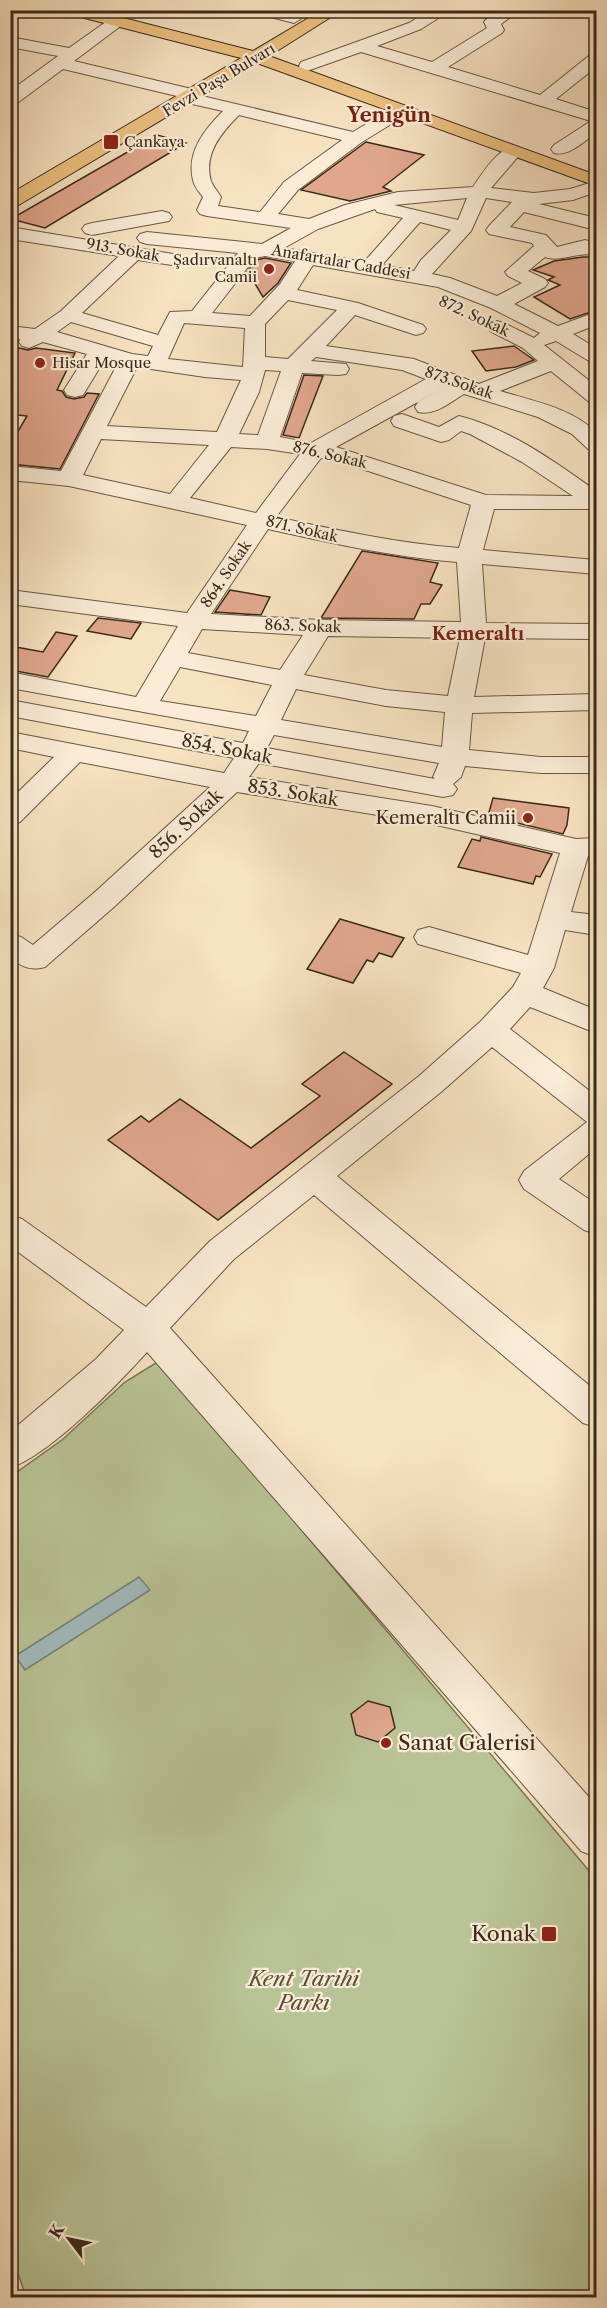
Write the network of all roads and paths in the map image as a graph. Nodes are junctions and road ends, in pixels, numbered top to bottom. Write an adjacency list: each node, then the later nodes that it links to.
1 (71, 10): 6 (main road)
2 (261, 10): 7 (street)
3 (334, 10): 10 (main road, Fevzi Paşa Bulvarı)
4 (443, 10): 9 (street)
5 (512, 10): 14 (street)
6 (110, 16): 10 (main road); 11 (street)
7 (294, 18)
8 (10, 42): 11 (street)
9 (364, 46): 13 (street); 14 (street)
10 (263, 53): 13 (main road); 16 (main road, Fevzi Paşa Bulvarı); 19 (main road)
11 (66, 58): 15 (street); 16 (street)
12 (597, 59): 17 (street)
13 (307, 66): 25 (main road)
14 (435, 68): 17 (street)
15 (14, 95)
16 (191, 97): 18 (street); 32 (main road, Fevzi Paşa Bulvarı)
17 (544, 100): 20 (street)
18 (236, 110): 22 (street); 38 (street)
19 (400, 111): 22 (street); 24 (main road)
20 (597, 117)
21 (597, 125): 23 (street)
22 (356, 138): 28 (street)
23 (560, 149)
24 (513, 152): 26 (main road); 29 (street)
25 (597, 175)
26 (597, 181)
27 (597, 186): 33 (street, Anafartalar Caddesi)
28 (290, 188): 30 (street); 38 (street)
29 (479, 192): 33 (street, Anafartalar Caddesi); 34 (street, Anafartalar Caddesi); 44 (street)
30 (310, 194)
31 (330, 199): 34 (street)
32 (10, 202)
33 (527, 202): 39 (street); 47 (street)
34 (361, 207): 36 (street); 40 (street, Anafartalar Caddesi)
35 (84, 210): 41 (street)
36 (416, 215): 42 (street); 44 (street)
37 (162, 217): 41 (street)
38 (266, 218): 40 (street)
39 (597, 224)
40 (311, 225): 45 (street, Anafartalar Caddesi)
41 (92, 229): 46 (street)
42 (403, 230): 44 (street); 50 (street)
43 (10, 233): 46 (street, 913. Sokak)
44 (458, 233): 53 (street)
45 (276, 243): 46 (street); 49 (street, Anafartalar Caddesi); 50 (street); 54 (street)
46 (129, 246): 51 (street, 913. Sokak); 59 (street)
47 (545, 247): 48 (street); 56 (street)
48 (597, 249)
49 (308, 257): 50 (street, Anafartalar Caddesi); 55 (street)
50 (374, 261): 53 (street, Anafartalar Caddesi)
51 (191, 262)
52 (213, 267): 54 (street)
53 (424, 270): 56 (street, Anafartalar Caddesi)
54 (236, 271): 60 (street)
55 (290, 285): 57 (street); 62 (street); 68 (street, 872. Sokak)
56 (498, 304): 65 (street, Anafartalar Caddesi)
57 (351, 307): 64 (street); 70 (street)
58 (137, 310): 63 (street)
59 (68, 315): 63 (street); 66 (street)
60 (187, 317): 62 (street); 67 (street)
61 (597, 318): 65 (street)
62 (255, 323): 76 (street)
63 (110, 328): 67 (street); 69 (street)
64 (416, 329)
65 (558, 333): 68 (street); 71 (street, Anafartalar Caddesi)
66 (25, 337): 69 (street)
67 (164, 343): 74 (street)
68 (530, 344): 73 (street, 872. Sokak)
69 (91, 349): 72 (street); 78 (street)
70 (311, 350): 75 (street); 77 (street, 873.Sokak)
71 (597, 357)
72 (130, 360): 74 (street); 82 (street)
73 (554, 362): 77 (street); 80 (street, 872. Sokak)
74 (155, 364): 76 (street)
75 (294, 365): 76 (street); 77 (street); 84 (street)
76 (252, 376): 79 (street); 83 (street)
77 (444, 384): 81 (street); 85 (street, 873.Sokak); 86 (street, 864. Sokak)
78 (75, 390)
79 (190, 390)
80 (597, 396)
81 (402, 421): 87 (street); 92 (street)
82 (94, 432): 83 (street, 876. Sokak); 90 (street)
83 (224, 441): 84 (street, 876. Sokak); 91 (street)
84 (267, 442): 86 (street, 876. Sokak)
85 (597, 444)
86 (315, 450): 87 (street, 876. Sokak); 94 (street, 864. Sokak)
87 (342, 455): 88 (street); 93 (street, 876. Sokak)
88 (328, 472)
89 (10, 473): 90 (street, 871. Sokak)
90 (69, 479): 91 (street, 871. Sokak)
91 (176, 501): 94 (street, 871. Sokak)
92 (596, 501): 93 (street, 876. Sokak)
93 (484, 502): 95 (street)
94 (282, 518): 95 (street, 871. Sokak); 98 (street, 864. Sokak)
95 (469, 556): 96 (street, 871. Sokak); 100 (street)
96 (597, 567)
97 (10, 597): 98 (street, 863. Sokak)
98 (194, 621): 99 (street, 863. Sokak); 102 (street, 864. Sokak)
99 (320, 628): 100 (street, 863. Sokak); 103 (street, 856. Sokak)
100 (474, 631): 101 (street, 863. Sokak); 106 (street)
101 (597, 632)
102 (172, 658): 103 (street); 107 (street, 864. Sokak)
103 (288, 679): 106 (street); 109 (street, 856. Sokak)
104 (10, 680): 107 (street)
105 (597, 702): 106 (street)
106 (459, 705): 115 (street)
107 (144, 706): 109 (street)
108 (10, 708): 114 (street, 854. Sokak)
109 (264, 725): 114 (street, 856. Sokak); 115 (street)
110 (10, 740): 113 (street, 853. Sokak)
111 (597, 743): 112 (street)
112 (597, 748)
113 (75, 751): 117 (street, 853. Sokak); 120 (street)
114 (251, 754): 117 (street, 856. Sokak); 118 (street, 854. Sokak)
115 (455, 757): 116 (street); 118 (street)
116 (597, 765)
117 (231, 783): 119 (street, 853. Sokak); 125 (street, 856. Sokak)
118 (443, 789): 119 (street)
119 (432, 815): 121 (street, 853. Sokak)
120 (10, 816)
121 (586, 848): 122 (street)
122 (555, 919): 123 (street); 126 (street)
123 (597, 925)
124 (429, 938): 126 (street)
125 (22, 952)
126 (532, 980): 127 (street); 128 (street)
127 (597, 1022)
128 (491, 1030): 129 (street); 131 (street)
129 (597, 1113)
130 (597, 1131): 132 (street)
131 (315, 1177): 134 (street); 135 (street)
132 (597, 1221)
133 (10, 1228): 134 (street)
134 (147, 1327): 136 (street); 137 (street)
135 (597, 1412)
136 (10, 1453)
137 (597, 1836)

